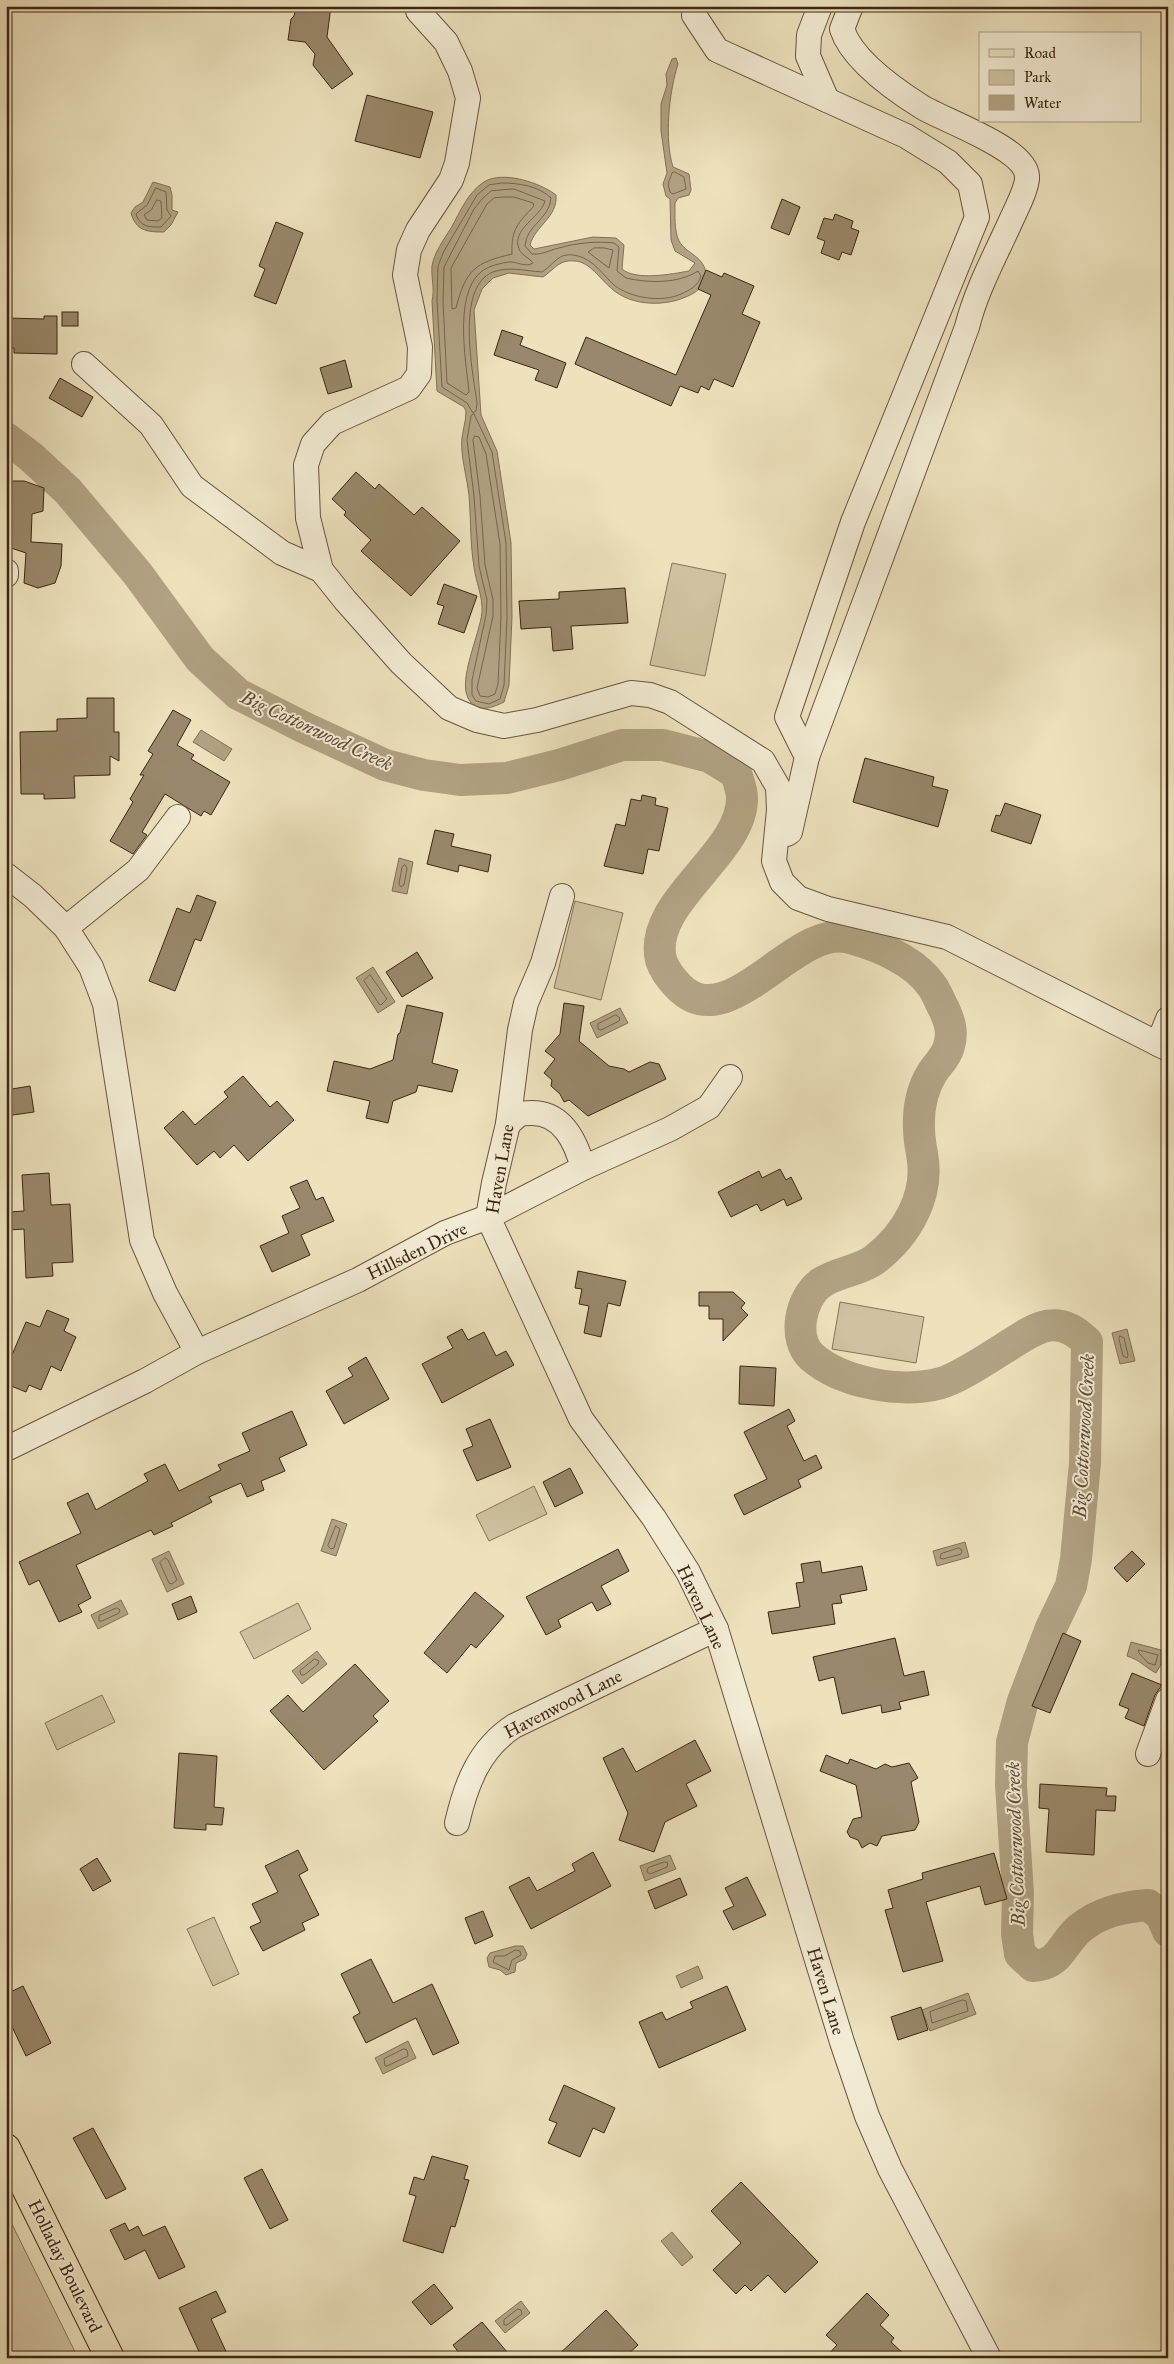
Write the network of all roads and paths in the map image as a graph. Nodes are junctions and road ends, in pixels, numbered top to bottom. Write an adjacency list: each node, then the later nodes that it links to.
1 (820, 6): 5 (street)
2 (851, 6): 8 (street)
3 (418, 11): 7 (street)
4 (694, 15): 5 (street)
5 (827, 100): 8 (street)
6 (84, 364): 7 (street)
7 (321, 570): 10 (street)
8 (808, 756): 10 (street)
9 (178, 817): 13 (street)
10 (777, 841): 15 (street)
11 (6, 875): 13 (street)
12 (562, 896): 17 (street, Haven Lane)
13 (66, 928): 20 (street)
14 (1168, 1018): 15 (street)
15 (1163, 1047)
16 (730, 1077): 18 (street, Hillsden Drive)
17 (508, 1124): 18 (street); 19 (street, Haven Lane)
18 (583, 1168): 19 (street, Hillsden Drive)
19 (488, 1217): 20 (street, Hillsden Drive); 22 (street, Haven Lane)
20 (197, 1352): 21 (street, Hillsden Drive)
21 (6, 1449)
22 (716, 1629): 25 (street, Havenwood Lane); 28 (street, Haven Lane)
23 (1168, 1700): 24 (street)
24 (1148, 1754)
25 (457, 1823)
26 (6, 2148): 27 (main road, Holladay Boulevard)
27 (110, 2358)
28 (989, 2358)

